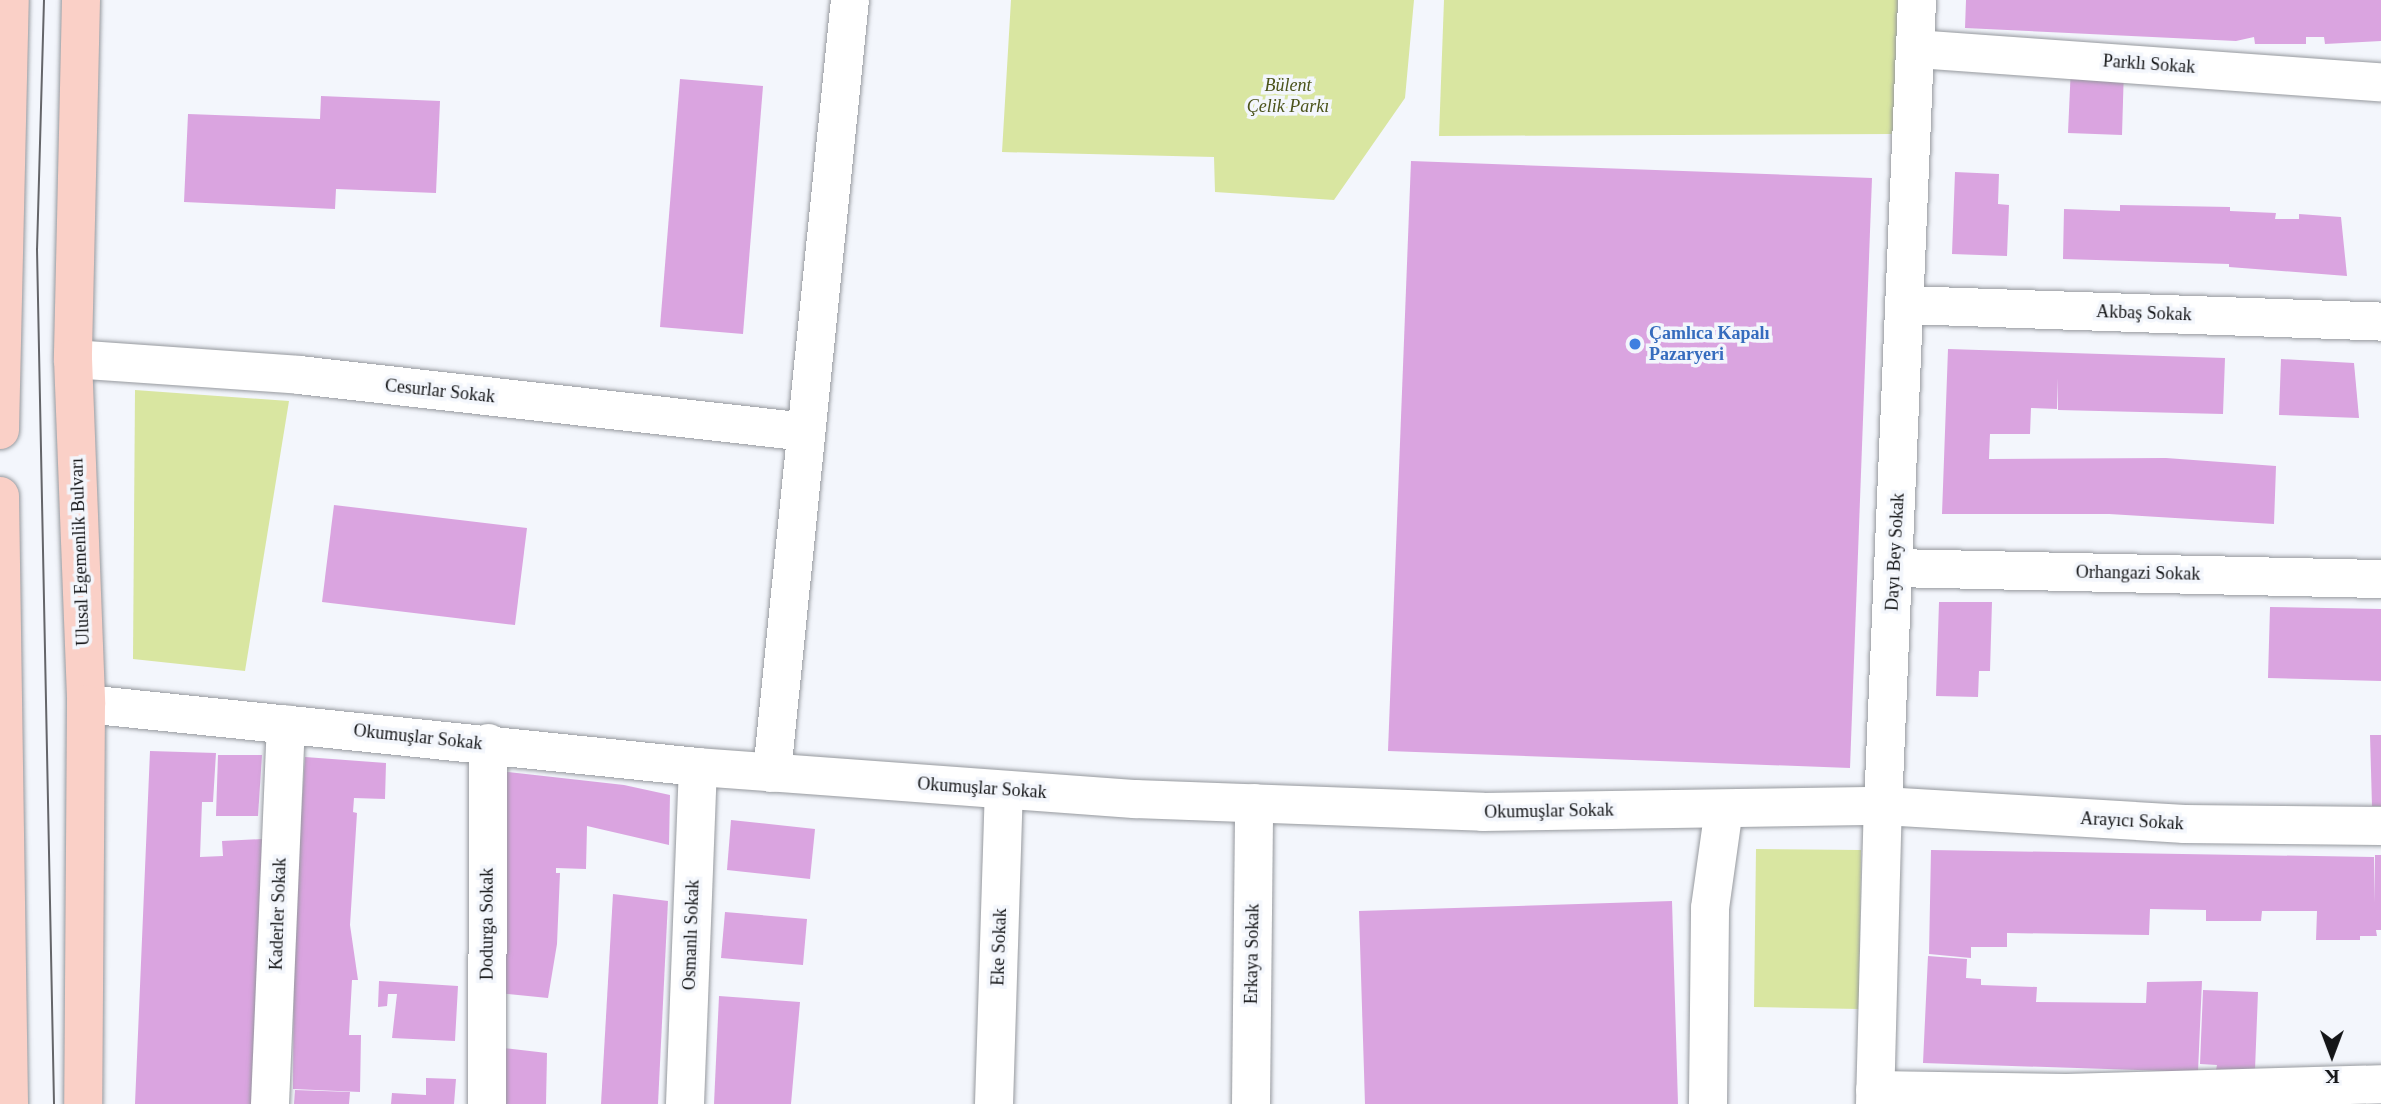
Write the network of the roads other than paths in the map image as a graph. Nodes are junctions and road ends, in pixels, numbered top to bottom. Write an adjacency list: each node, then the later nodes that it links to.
1 (10, 0): 10 (main road)
2 (81, 0): 9 (main road, Ulusal Egemenlik Bulvarı)
3 (850, 0): 11 (street)
4 (1917, 0): 5 (street, Dayı Bey Sokak)
5 (1916, 49): 6 (street, Parklı Sokak); 7 (street, Dayı Bey Sokak)
6 (2381, 82)
7 (1906, 305): 8 (street, Akbaş Sokak); 13 (street, Dayı Bey Sokak)
8 (2381, 322)
9 (73, 359): 11 (street, Cesurlar Sokak); 16 (main road, Ulusal Egemenlik Bulvarı)
10 (0, 430)
11 (806, 432): 20 (street)
12 (0, 496): 15 (main road)
13 (1894, 568): 14 (street, Orhangazi Sokak); 24 (street, Dayı Bey Sokak)
14 (2381, 579)
15 (1, 698): 21 (main road)
16 (86, 704): 17 (street, Okumuşlar Sokak); 30 (main road, Ulusal Egemenlik Bulvarı)
17 (286, 724): 18 (street, Okumuşlar Sokak); 31 (street, Kaderler Sokak)
18 (488, 743): 19 (street, Okumuşlar Sokak); 32 (street, Dodurga Sokak)
19 (698, 767): 20 (street, Okumuşlar Sokak); 33 (street, Osmanlı Sokak)
20 (772, 773): 22 (street, Okumuşlar Sokak)
21 (2, 789): 29 (main road)
22 (1004, 790): 23 (street, Okumuşlar Sokak); 34 (street, Eke Sokak)
23 (1254, 803): 25 (street, Okumuşlar Sokak); 35 (street, Erkaya Sokak)
24 (1882, 806): 25 (street, Okumuşlar Sokak); 26 (street, Arayıcı Sokak); 28 (street, Dayı Bey Sokak)
25 (1724, 809): 36 (street)
26 (2381, 826)
27 (2381, 1084): 28 (street)
28 (1875, 1097)
29 (9, 1104)
30 (83, 1104)
31 (270, 1104)
32 (487, 1104)
33 (685, 1104)
34 (994, 1104)
35 (1251, 1104)
36 (1708, 1104)

